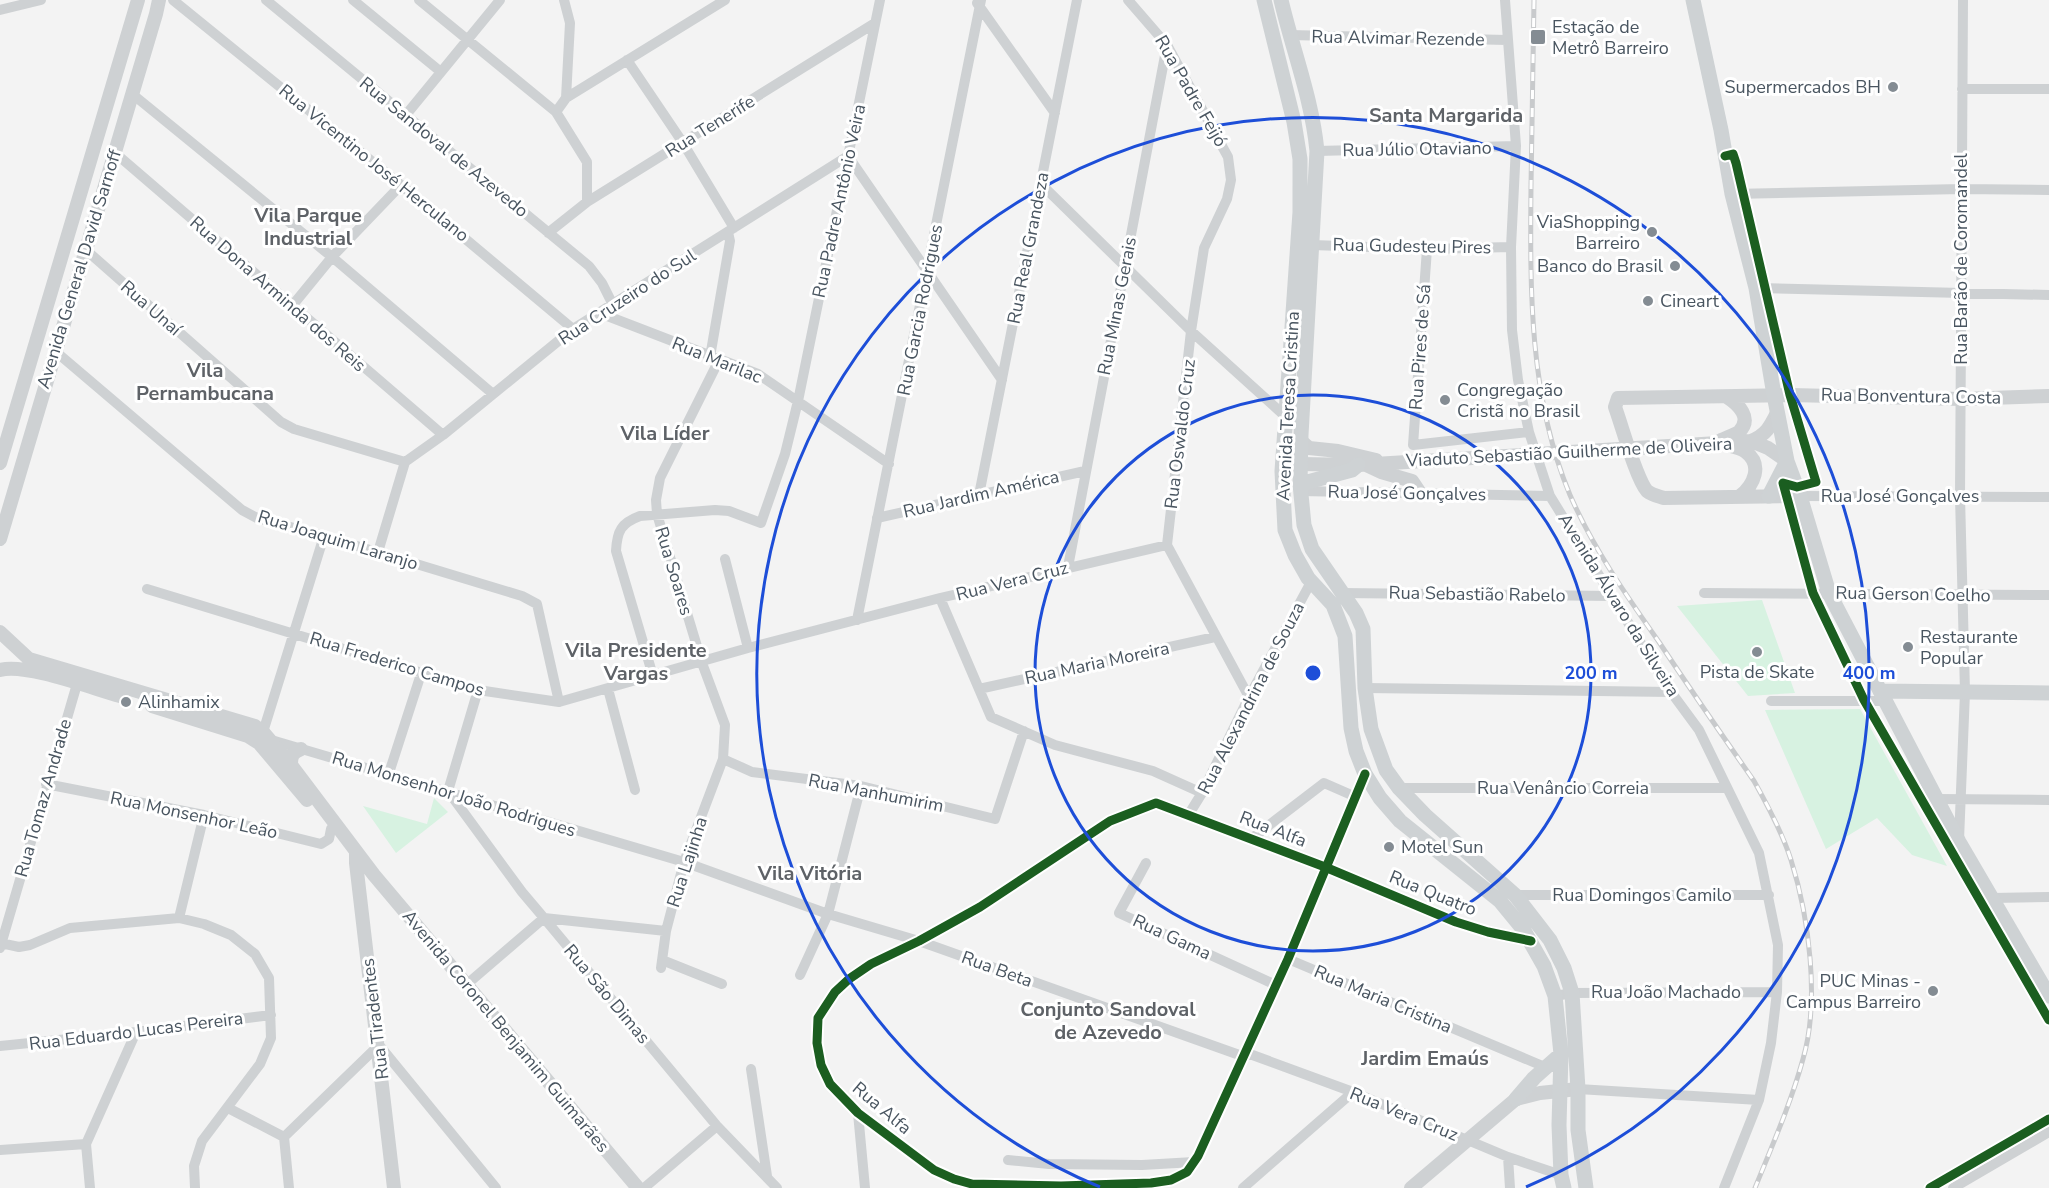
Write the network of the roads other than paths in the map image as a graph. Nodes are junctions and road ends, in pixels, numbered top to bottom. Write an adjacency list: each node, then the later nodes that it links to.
1 (41, 0): 20 (street)
2 (138, 0): 83 (street, Avenida General David Sarnoff)
3 (159, 0): 30 (street, Avenida General David Sarnoff)
4 (173, 0): 41 (street, Rua Vicentino José Herculano)
5 (266, 0): 34 (street, Rua Sandoval de Azevedo)
6 (353, 0): 27 (street)
7 (419, 0): 23 (street)
8 (500, 0): 23 (street)
9 (564, 0): 31 (street)
10 (725, 0): 26 (street)
11 (880, 0): 21 (street, Rua Padre Antônio Veira)
12 (1077, 0): 33 (street, Rua Real Grandeza)
13 (1128, 0): 25 (street, Rua Padre Feijó)
14 (1264, 0): 74 (main road, Avenida Teresa Cristina)
15 (1281, 0): 22 (main road, Avenida Teresa Cristina)
16 (1505, 0): 24 (street, Avenida Álvaro da Silveira)
17 (1693, 0): 45 (main road)
18 (1963, 0): 28 (street, Rua Barão de Coromandel)
19 (979, 2): 33 (street); 55 (street, Rua Garcia Rodrigues)
20 (0, 10)
21 (875, 23): 35 (street, Rua Tenerife); 39 (street, Rua Padre Antônio Veira)
22 (1289, 35): 24 (street, Rua Alvimar Rezende); 37 (main road, Avenida Teresa Cristina)
23 (467, 40): 27 (street); 32 (street)
24 (1507, 40): 36 (street, Avenida Álvaro da Silveira)
25 (1167, 45): 40 (street, Rua Padre Feijó); 54 (street, Rua Minas Gerais)
26 (627, 60): 31 (street); 35 (street)
27 (441, 72): 34 (street)
28 (1962, 89): 29 (street); 43 (street, Rua Barão de Coromandel)
29 (2049, 89)
30 (131, 93): 38 (street, Avenida General David Sarnoff); 53 (street)
31 (566, 98): 32 (street)
32 (556, 112): 46 (street)
33 (1055, 113): 42 (street, Rua Real Grandeza)
34 (405, 116): 48 (street, Rua Sandoval de Azevedo)
35 (683, 143): 46 (street, Rua Tenerife); 47 (street)
36 (1516, 147): 37 (street, Rua Júlio Otaviano); 50 (street, Avenida Álvaro da Silveira)
37 (1317, 151): 49 (main road, Avenida Teresa Cristina)
38 (114, 152): 52 (street, Avenida General David Sarnoff); 60 (street, Rua Dona Arminda dos Reis)
39 (848, 156): 47 (street, Rua Cruzeiro do Sul); 55 (street); 72 (street, Rua Padre Antônio Veira)
40 (1228, 157): 63 (street, Rua Oswaldo Cruz)
41 (401, 184): 53 (street); 62 (street, Rua Vicentino José Herculano)
42 (1041, 184): 54 (street); 66 (street, Rua Real Grandeza)
43 (1961, 189): 44 (street); 45 (street); 57 (street, Rua Barão de Coromandel)
44 (2049, 190)
45 (1732, 194): 56 (main road)
46 (587, 202): 48 (street, Rua Tenerife)
47 (731, 230): 59 (street, Rua Cruzeiro do Sul); 65 (street)
48 (548, 233): 59 (street, Rua Sandoval de Azevedo)
49 (1312, 245): 51 (street, Rua Gudesteu Pires); 77 (main road, Avenida Teresa Cristina)
50 (1511, 247): 51 (street, Rua Gudesteu Pires); 75 (street, Avenida Álvaro da Silveira)
51 (1426, 249): 75 (street, Rua Pires de Sá)
52 (86, 250): 64 (street, Avenida General David Sarnoff); 81 (street, Rua Unaí)
53 (332, 258): 60 (street); 67 (street)
54 (1124, 264): 63 (street); 87 (street, Rua Minas Gerais)
55 (928, 270): 66 (street); 84 (street, Rua Garcia Rodrigues)
56 (1756, 288): 57 (street); 68 (main road)
57 (1961, 293): 58 (street); 71 (street, Rua Barão de Coromandel)
58 (2049, 295)
59 (612, 303): 61 (street, Rua Cruzeiro do Sul)
60 (292, 306): 76 (street, Rua Dona Arminda dos Reis)
61 (597, 312): 62 (street, Rua Cruzeiro do Sul); 65 (street, Rua Marilac)
62 (573, 328): 67 (street, Rua Cruzeiro do Sul)
63 (1191, 331): 74 (street); 101 (street, Rua Oswaldo Cruz)
64 (55, 351): 99 (street, Rua Joaquim Laranjo); 100 (street, Avenida General David Sarnoff)
65 (715, 358): 72 (street, Rua Marilac); 97 (street)
66 (1002, 380): 90 (street, Rua Real Grandeza)
67 (493, 394): 76 (street, Rua Cruzeiro do Sul)
68 (1774, 395): 70 (street, Rua José Gonçalves); 71 (street, Rua Bonventura Costa); 73 (main road)
69 (2049, 396): 71 (street, Rua Bonventura Costa)
70 (1727, 397): 79 (street); 92 (street, Rua José Gonçalves)
71 (1961, 399): 95 (street, Rua Barão de Coromandel)
72 (798, 401): 84 (street, Rua Marilac); 97 (street, Rua Padre Antônio Veira)
73 (1777, 413): 78 (street, Viaduto Sebastião Guilherme de Oliveira); 80 (main road)
74 (1286, 417): 85 (main road); 105 (main road, Avenida Teresa Cristina)
75 (1529, 432): 91 (street, Avenida Álvaro da Silveira)
76 (443, 435): 81 (street, Rua Cruzeiro do Sul)
77 (1301, 441): 82 (street, Viaduto Sebastião Guilherme de Oliveira); 85 (main road, Avenida Teresa Cristina)
78 (1751, 441): 79 (street, Viaduto Sebastião Guilherme de Oliveira); 80 (street, Viaduto Sebastião Guilherme de Oliveira)
79 (1717, 442): 82 (street, Viaduto Sebastião Guilherme de Oliveira); 92 (street)
80 (1787, 461): 93 (main road); 94 (main road)
81 (405, 462): 102 (street)
82 (1388, 462): 86 (street, Viaduto Sebastião Guilherme de Oliveira)
83 (0, 463)
84 (889, 464): 98 (street, Rua Garcia Rodrigues)
85 (1300, 464): 86 (street, Viaduto Sebastião Guilherme de Oliveira); 88 (main road, Avenida Teresa Cristina)
86 (1361, 464): 88 (main road); 89 (street)
87 (1085, 471): 90 (street, Rua Jardim América); 104 (street, Rua Minas Gerais)
88 (1300, 488): 89 (street, Rua José Gonçalves); 107 (main road, Avenida Teresa Cristina)
89 (1420, 493): 91 (street, Rua José Gonçalves)
90 (979, 495): 98 (street, Rua Jardim América)
91 (1550, 495): 112 (street, Avenida Álvaro da Silveira)
92 (1740, 496): 93 (street, Rua José Gonçalves)
93 (1769, 496): 94 (street, Rua José Gonçalves)
94 (1800, 496): 95 (street, Rua José Gonçalves); 108 (main road)
95 (1960, 496): 96 (street, Rua José Gonçalves); 110 (street, Rua Barão de Coromandel)
96 (2049, 497)
97 (657, 514): 119 (street, Rua Soares); 122 (street)
98 (877, 518): 114 (street, Rua Garcia Rodrigues)
99 (324, 536): 102 (street, Rua Joaquim Laranjo); 116 (street)
100 (0, 539)
101 (1167, 545): 104 (street, Rua Vera Cruz); 117 (street)
102 (378, 552): 134 (street, Rua Joaquim Laranjo)
103 (725, 559): 118 (street)
104 (1068, 567): 113 (street, Rua Vera Cruz)
105 (1311, 582): 132 (street, Rua Alexandrina de Souza); 141 (main road, Avenida Teresa Cristina)
106 (147, 589): 116 (street, Rua Frederico Campos)
107 (1341, 593): 112 (street, Rua Sebastião Rabelo); 124 (main road, Avenida Teresa Cristina)
108 (1829, 593): 109 (street, Rua Gerson Coelho); 110 (street, Rua Gerson Coelho); 131 (main road)
109 (1704, 594)
110 (1963, 594): 111 (street, Rua Gerson Coelho); 129 (street, Rua Barão de Coromandel)
111 (2049, 595)
112 (1612, 596): 128 (street, Avenida Álvaro da Silveira)
113 (940, 598): 114 (street, Rua Vera Cruz); 126 (street)
114 (858, 620): 118 (street, Rua Frederico Campos)
115 (0, 632): 136 (street, Rua Monsenhor João Rodrigues)
116 (292, 632): 121 (street, Rua Frederico Campos); 136 (street)
117 (1215, 637): 126 (street, Rua Maria Moreira); 132 (street)
118 (748, 648): 119 (street, Rua Frederico Campos)
119 (702, 663): 122 (street, Rua Frederico Campos); 138 (street, Rua Soares)
120 (0, 670): 123 (street, Rua Monsenhor João Rodrigues)
121 (421, 674): 127 (street, Rua Frederico Campos); 140 (street)
122 (653, 676): 125 (street, Rua Frederico Campos)
123 (77, 684): 136 (street, Rua Monsenhor João Rodrigues); 142 (street, Rua Tomaz Andrade)
124 (1365, 688): 128 (street); 144 (main road, Avenida Teresa Cristina)
125 (608, 689): 134 (street, Rua Frederico Campos); 146 (street)
126 (979, 689): 135 (street)
127 (478, 690): 134 (street, Rua Frederico Campos); 147 (street)
128 (1671, 692): 145 (street, Avenida Álvaro da Silveira)
129 (1965, 692): 130 (main road); 131 (main road); 151 (street, Rua Barão de Coromandel)
130 (2049, 693)
131 (1883, 696): 133 (street); 150 (main road)
132 (1249, 697): 148 (street, Rua Alexandrina de Souza)
133 (1771, 701)
134 (559, 702)
135 (1024, 731): 143 (street, Rua Manhumirim); 148 (street)
136 (263, 738): 137 (street, Rua Monsenhor João Rodrigues); 139 (street, Avenida Coronel Benjamim Guimarães); 155 (street, Avenida Coronel Benjamim Guimarães)
137 (301, 749): 139 (street); 140 (street, Rua Monsenhor João Rodrigues)
138 (723, 759): 143 (street, Rua Manhumirim); 159 (street, Rua Lajinha)
139 (291, 765): 158 (street, Avenida Coronel Benjamim Guimarães)
140 (389, 773): 147 (street, Rua Monsenhor João Rodrigues)
141 (1365, 774): 149 (street, Rua Alfa); 171 (main road, Avenida Teresa Cristina)
142 (46, 784): 154 (street, Rua Monsenhor Leão); 172 (street, Rua Tomaz Andrade)
143 (861, 786): 166 (street)
144 (1399, 788): 145 (street, Rua Venâncio Correia); 162 (main road, Avenida Teresa Cristina)
145 (1726, 788): 163 (street, Avenida Álvaro da Silveira)
146 (634, 790)
147 (448, 791): 159 (street, Rua Monsenhor João Rodrigues); 168 (street, Rua São Dimas)
148 (1202, 792): 153 (street, Rua Alexandrina de Souza)
149 (1356, 797): 156 (street); 161 (street, Rua Alfa)
150 (1937, 799): 151 (street); 157 (main road)
151 (1962, 800): 152 (street); 157 (street, Rua Barão de Coromandel)
152 (2049, 800)
153 (1189, 814): 156 (street, Rua Alfa); 170 (street, Rua Alfa)
154 (204, 815): 155 (street, Rua Monsenhor Leão); 167 (street)
155 (331, 829): 158 (street, Avenida Coronel Benjamim Guimarães)
156 (1251, 838): 161 (street, Rua Alfa)
157 (1959, 842): 165 (main road)
158 (356, 857): 176 (street, Avenida Coronel Benjamim Guimarães); 184 (street, Rua Tiradentes)
159 (684, 862): 166 (street, Rua Monsenhor João Rodrigues); 169 (street, Rua Lajinha)
160 (1146, 863): 177 (street, Rua Gama)
161 (1325, 867): 171 (street, Rua Quatro); 173 (street, Rua Alfa)
162 (1515, 895): 163 (street, Rua Domingos Camilo); 179 (main road, Avenida Teresa Cristina)
163 (1769, 895): 178 (street, Avenida Álvaro da Silveira)
164 (2049, 897): 165 (street)
165 (1992, 898): 181 (main road)
166 (828, 914): 170 (street, Rua Monsenhor João Rodrigues); 174 (street)
167 (179, 918): 172 (street); 182 (street)
168 (543, 918): 169 (street); 176 (street); 197 (street, Rua São Dimas)
169 (666, 931): 175 (street, Rua Lajinha)
170 (919, 941): 187 (street, Rua Beta); 196 (street, Rua Alfa)
171 (1531, 941): 180 (main road, Avenida Teresa Cristina)
172 (0, 945)
173 (1288, 959): 177 (street, Rua Alfa); 188 (street, Rua Maria Cristina)
174 (800, 975)
175 (722, 984)
176 (466, 985): 214 (street, Avenida Coronel Benjamim Guimarães)
177 (1276, 985): 187 (street, Rua Alfa)
178 (1777, 992): 179 (street, Rua João Machado); 194 (street, Avenida Álvaro da Silveira)
179 (1572, 993): 180 (street, Rua João Machado); 190 (main road, Avenida Teresa Cristina)
180 (1555, 996): 186 (main road, Avenida Teresa Cristina)
181 (2049, 996)
182 (271, 1015): 183 (street, Rua Eduardo Lucas Pereira); 195 (street)
183 (136, 1032): 185 (street, Rua Eduardo Lucas Pereira); 201 (street)
184 (379, 1045): 199 (street); 212 (street, Rua Tiradentes); 213 (street)
185 (0, 1046)
186 (1561, 1054): 188 (main road); 191 (main road, Avenida Teresa Cristina)
187 (1246, 1055): 192 (street, Rua Vera Cruz); 205 (street, Rua Alfa)
188 (1545, 1067): 193 (main road)
189 (751, 1069): 206 (street)
190 (1578, 1089): 191 (street); 194 (street); 220 (main road, Avenida Teresa Cristina)
191 (1560, 1090): 193 (street); 207 (main road, Avenida Teresa Cristina)
192 (1353, 1092): 200 (street, Rua Vera Cruz); 218 (street)
193 (1516, 1099): 200 (street)
194 (1759, 1100): 221 (street, Avenida Álvaro da Silveira)
195 (228, 1108): 199 (street); 210 (street)
196 (858, 1113): 205 (street, Rua Alfa); 217 (street)
197 (717, 1126): 206 (street, Rua São Dimas); 215 (street)
198 (2049, 1132): 222 (street)
199 (284, 1137): 211 (street)
200 (1467, 1139): 203 (street, Rua Vera Cruz); 208 (street)
201 (86, 1144): 202 (street); 209 (street)
202 (0, 1149)
203 (1508, 1157): 207 (street, Rua Vera Cruz); 219 (street)
204 (1008, 1160): 205 (street)
205 (1194, 1162)
206 (767, 1176): 216 (street, Rua São Dimas)
207 (1562, 1181)
208 (1413, 1187)
209 (90, 1188)
210 (195, 1188)
211 (290, 1188)
212 (394, 1188)
213 (496, 1188)
214 (638, 1188)
215 (644, 1188)
216 (777, 1188)
217 (865, 1188)
218 (1243, 1188)
219 (1510, 1188)
220 (1587, 1188)
221 (1724, 1188)
222 (1953, 1188)

